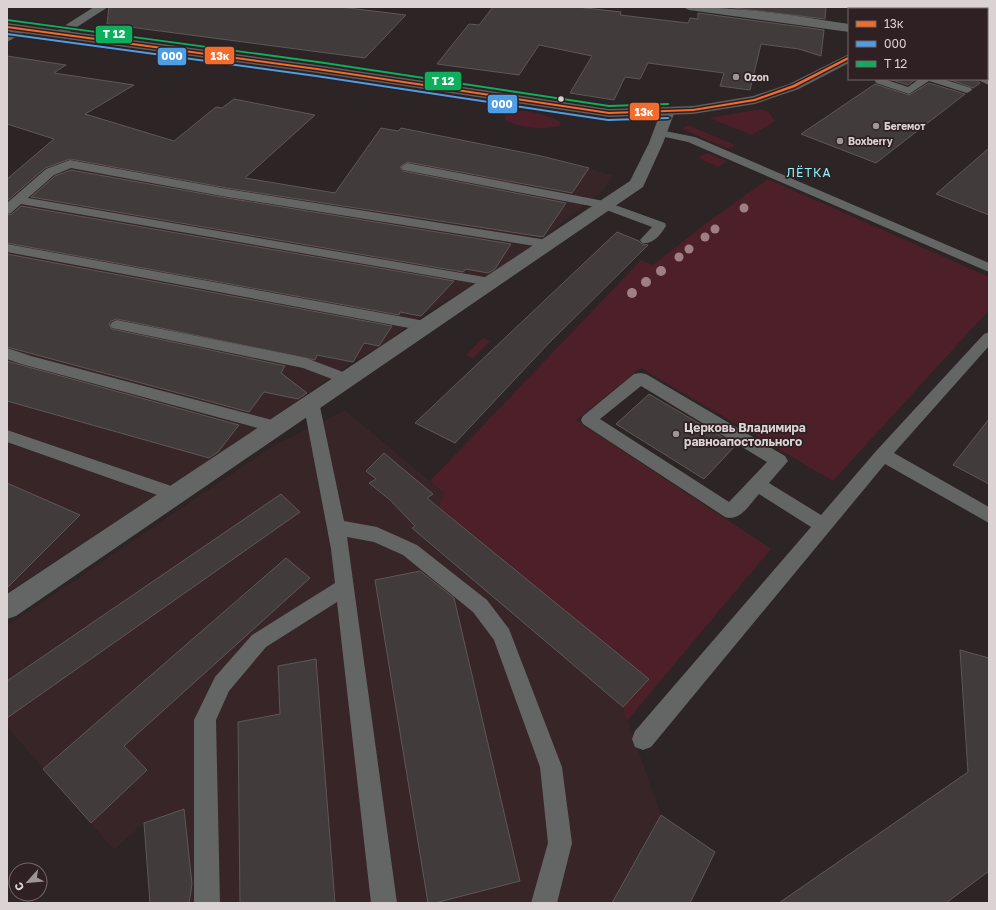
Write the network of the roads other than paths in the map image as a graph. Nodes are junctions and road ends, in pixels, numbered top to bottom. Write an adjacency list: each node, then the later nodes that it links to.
1 (102, 7): 6 (street)
2 (688, 7): 5 (street)
3 (7, 27): 4 (street)
4 (21, 28): 6 (street); 7 (street)
5 (848, 28)
6 (59, 33): 13 (street)
7 (7, 38)
8 (848, 59): 13 (street)
9 (925, 80): 11 (lane)
10 (935, 80): 12 (lane)
11 (880, 81)
12 (967, 90)
13 (668, 111): 14 (street)
14 (660, 133): 17 (street); 22 (lane)
15 (407, 167): 17 (lane)
16 (19, 200): 18 (lane); 20 (lane); 23 (lane)
17 (604, 206): 19 (lane); 20 (street)
18 (7, 210)
19 (647, 240)
20 (547, 244): 23 (street)
21 (7, 248): 25 (lane)
22 (989, 268)
23 (490, 282): 25 (street)
24 (117, 325): 28 (lane)
25 (425, 326): 28 (street)
26 (989, 337): 32 (lane)
27 (7, 353): 30 (lane)
28 (345, 379): 29 (street)
29 (311, 402): 30 (street); 37 (lane)
30 (276, 427): 34 (street)
31 (7, 436): 34 (lane)
32 (883, 455): 35 (lane); 36 (lane)
33 (757, 484): 33 (lane); 36 (lane)
34 (177, 495): 39 (street)
35 (989, 516)
36 (823, 526): 40 (lane)
37 (336, 528): 38 (lane); 43 (lane)
38 (345, 587): 41 (lane); 42 (lane)
39 (7, 608)
40 (644, 738)
41 (207, 903)
42 (384, 903)
43 (544, 903)

